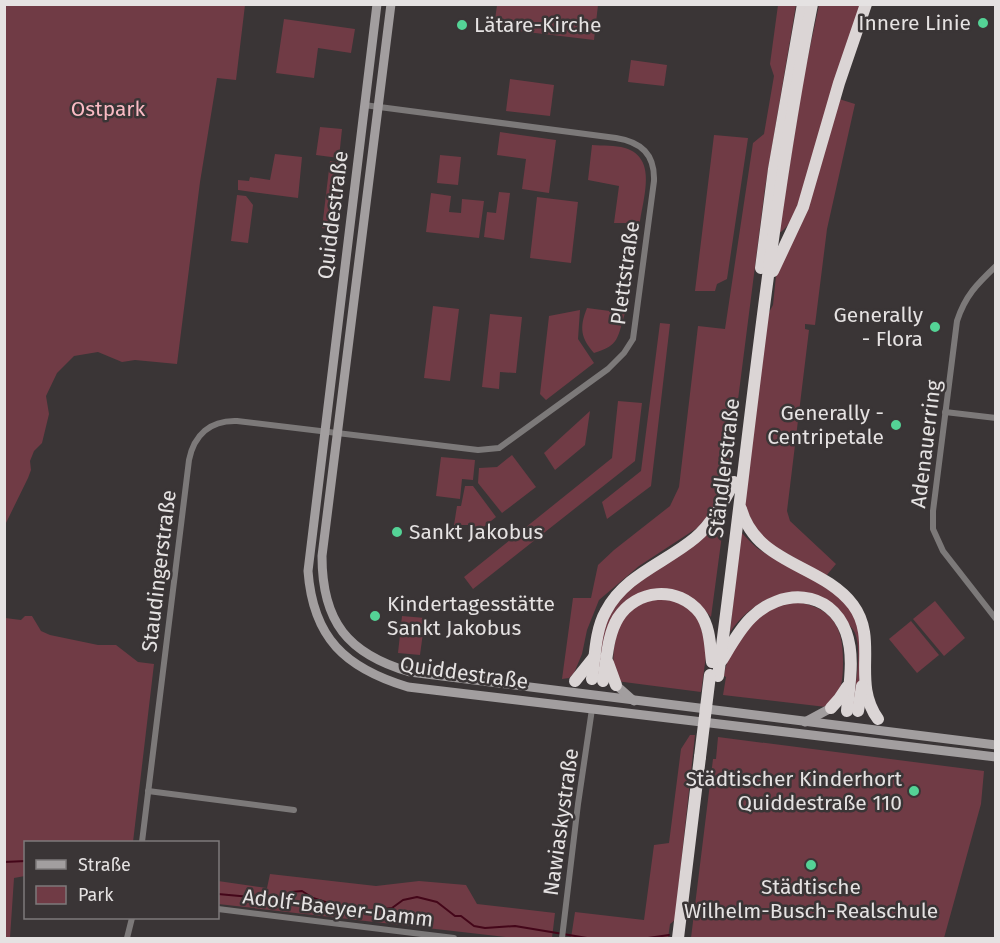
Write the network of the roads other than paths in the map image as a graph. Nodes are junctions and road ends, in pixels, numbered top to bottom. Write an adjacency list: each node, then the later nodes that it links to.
1 (377, 4): 6 (main road, Quiddestraße)
2 (391, 4): 7 (main road, Quiddestraße)
3 (803, 4): 14 (highway, Ständlerstraße)
4 (812, 4): 9 (highway, Ständlerstraße)
5 (867, 4): 9 (highway)
6 (364, 105): 7 (street, Plettstraße); 12 (main road, Quiddestraße)
7 (378, 107): 13 (main road, Quiddestraße); 13 (street, Plettstraße)
8 (996, 266): 10 (street, Adenauerring)
9 (768, 276): 15 (highway, Ständlerstraße)
10 (945, 412): 11 (street); 16 (street, Adenauerring)
11 (996, 418)
12 (324, 432): 13 (street, Plettstraße); 28 (main road, Quiddestraße); 38 (street, Staudingerstraße)
13 (337, 433): 24 (main road, Quiddestraße)
14 (734, 482): 17 (highway); 19 (highway, Ständlerstraße)
15 (739, 505): 18 (highway); 19 (highway, Ständlerstraße)
16 (996, 619)
17 (601, 657): 19 (highway); 20 (highway); 21 (highway); 23 (highway)
18 (865, 667): 29 (highway); 30 (highway)
19 (715, 669): 22 (highway); 37 (highway, Ständlerstraße)
20 (598, 680): 25 (main road)
21 (575, 681): 24 (main road)
22 (849, 683): 27 (highway); 29 (highway)
23 (616, 685): 26 (main road)
24 (561, 691): 25 (main road, Quiddestraße)
25 (596, 696): 26 (main road, Quiddestraße); 28 (main road)
26 (634, 701): 31 (main road, Quiddestraße)
27 (831, 708): 31 (main road)
28 (592, 709): 34 (main road, Quiddestraße); 44 (street, Nawiaskystraße)
29 (853, 711): 32 (main road)
30 (878, 719): 33 (main road)
31 (805, 722): 32 (main road, Quiddestraße)
32 (850, 728): 33 (main road, Quiddestraße); 34 (main road)
33 (898, 734): 35 (main road, Quiddestraße)
34 (849, 741): 36 (main road, Quiddestraße)
35 (996, 745)
36 (996, 757)
37 (704, 758): 47 (highway, Ständlerstraße); 48 (highway, Ständlerstraße)
38 (148, 791): 39 (street); 40 (street, Staudingerstraße)
39 (294, 810)
40 (142, 841)
41 (219, 909): 43 (street, Adolf-Baeyer-Damm)
42 (132, 919): 45 (street)
43 (424, 937): 46 (street, Adolf-Baeyer-Damm)
44 (562, 938)
45 (127, 939)
46 (454, 939)
47 (678, 939)
48 (686, 939)

